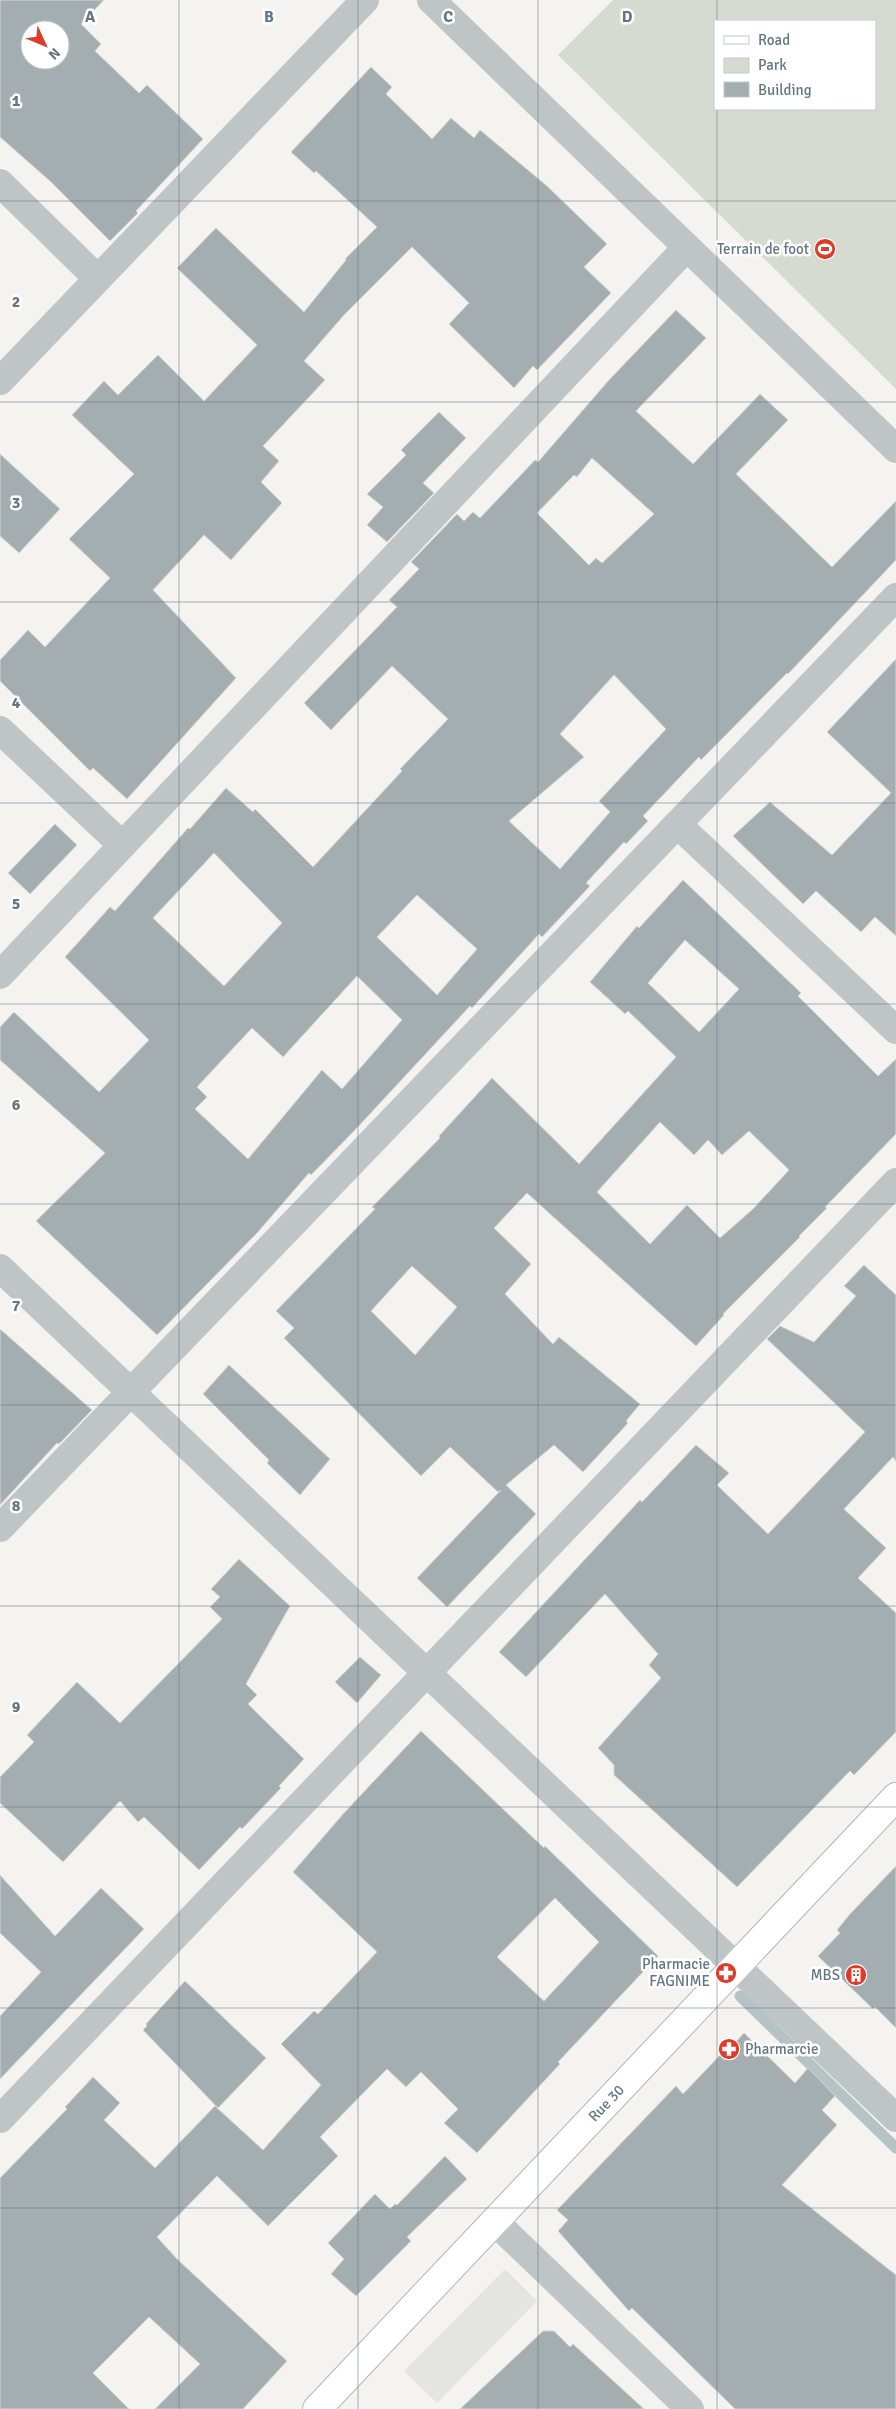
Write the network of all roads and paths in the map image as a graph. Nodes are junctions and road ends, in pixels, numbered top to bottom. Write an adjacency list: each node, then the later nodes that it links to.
1 (365, 0): 5 (street)
2 (431, 0): 4 (street)
3 (0, 184): 5 (street)
4 (687, 247): 7 (street); 11 (street)
5 (98, 279): 6 (street)
6 (0, 380)
7 (896, 449)
8 (896, 596): 10 (street)
9 (0, 730): 11 (street)
10 (676, 824): 13 (street); 16 (street)
11 (122, 845): 12 (street)
12 (0, 975)
13 (896, 1030)
14 (896, 1182): 18 (street)
15 (0, 1268): 16 (street)
16 (131, 1392): 17 (street); 18 (street)
17 (0, 1528)
18 (426, 1672): 20 (street); 21 (street)
19 (896, 1797): 20 (main road, Rue 30)
20 (735, 1966): 22 (street); 23 (main road, Rue 30)
21 (0, 2118)
22 (896, 2118)
23 (494, 2221): 24 (main road, Rue 30); 25 (street)
24 (317, 2409)
25 (690, 2409)

